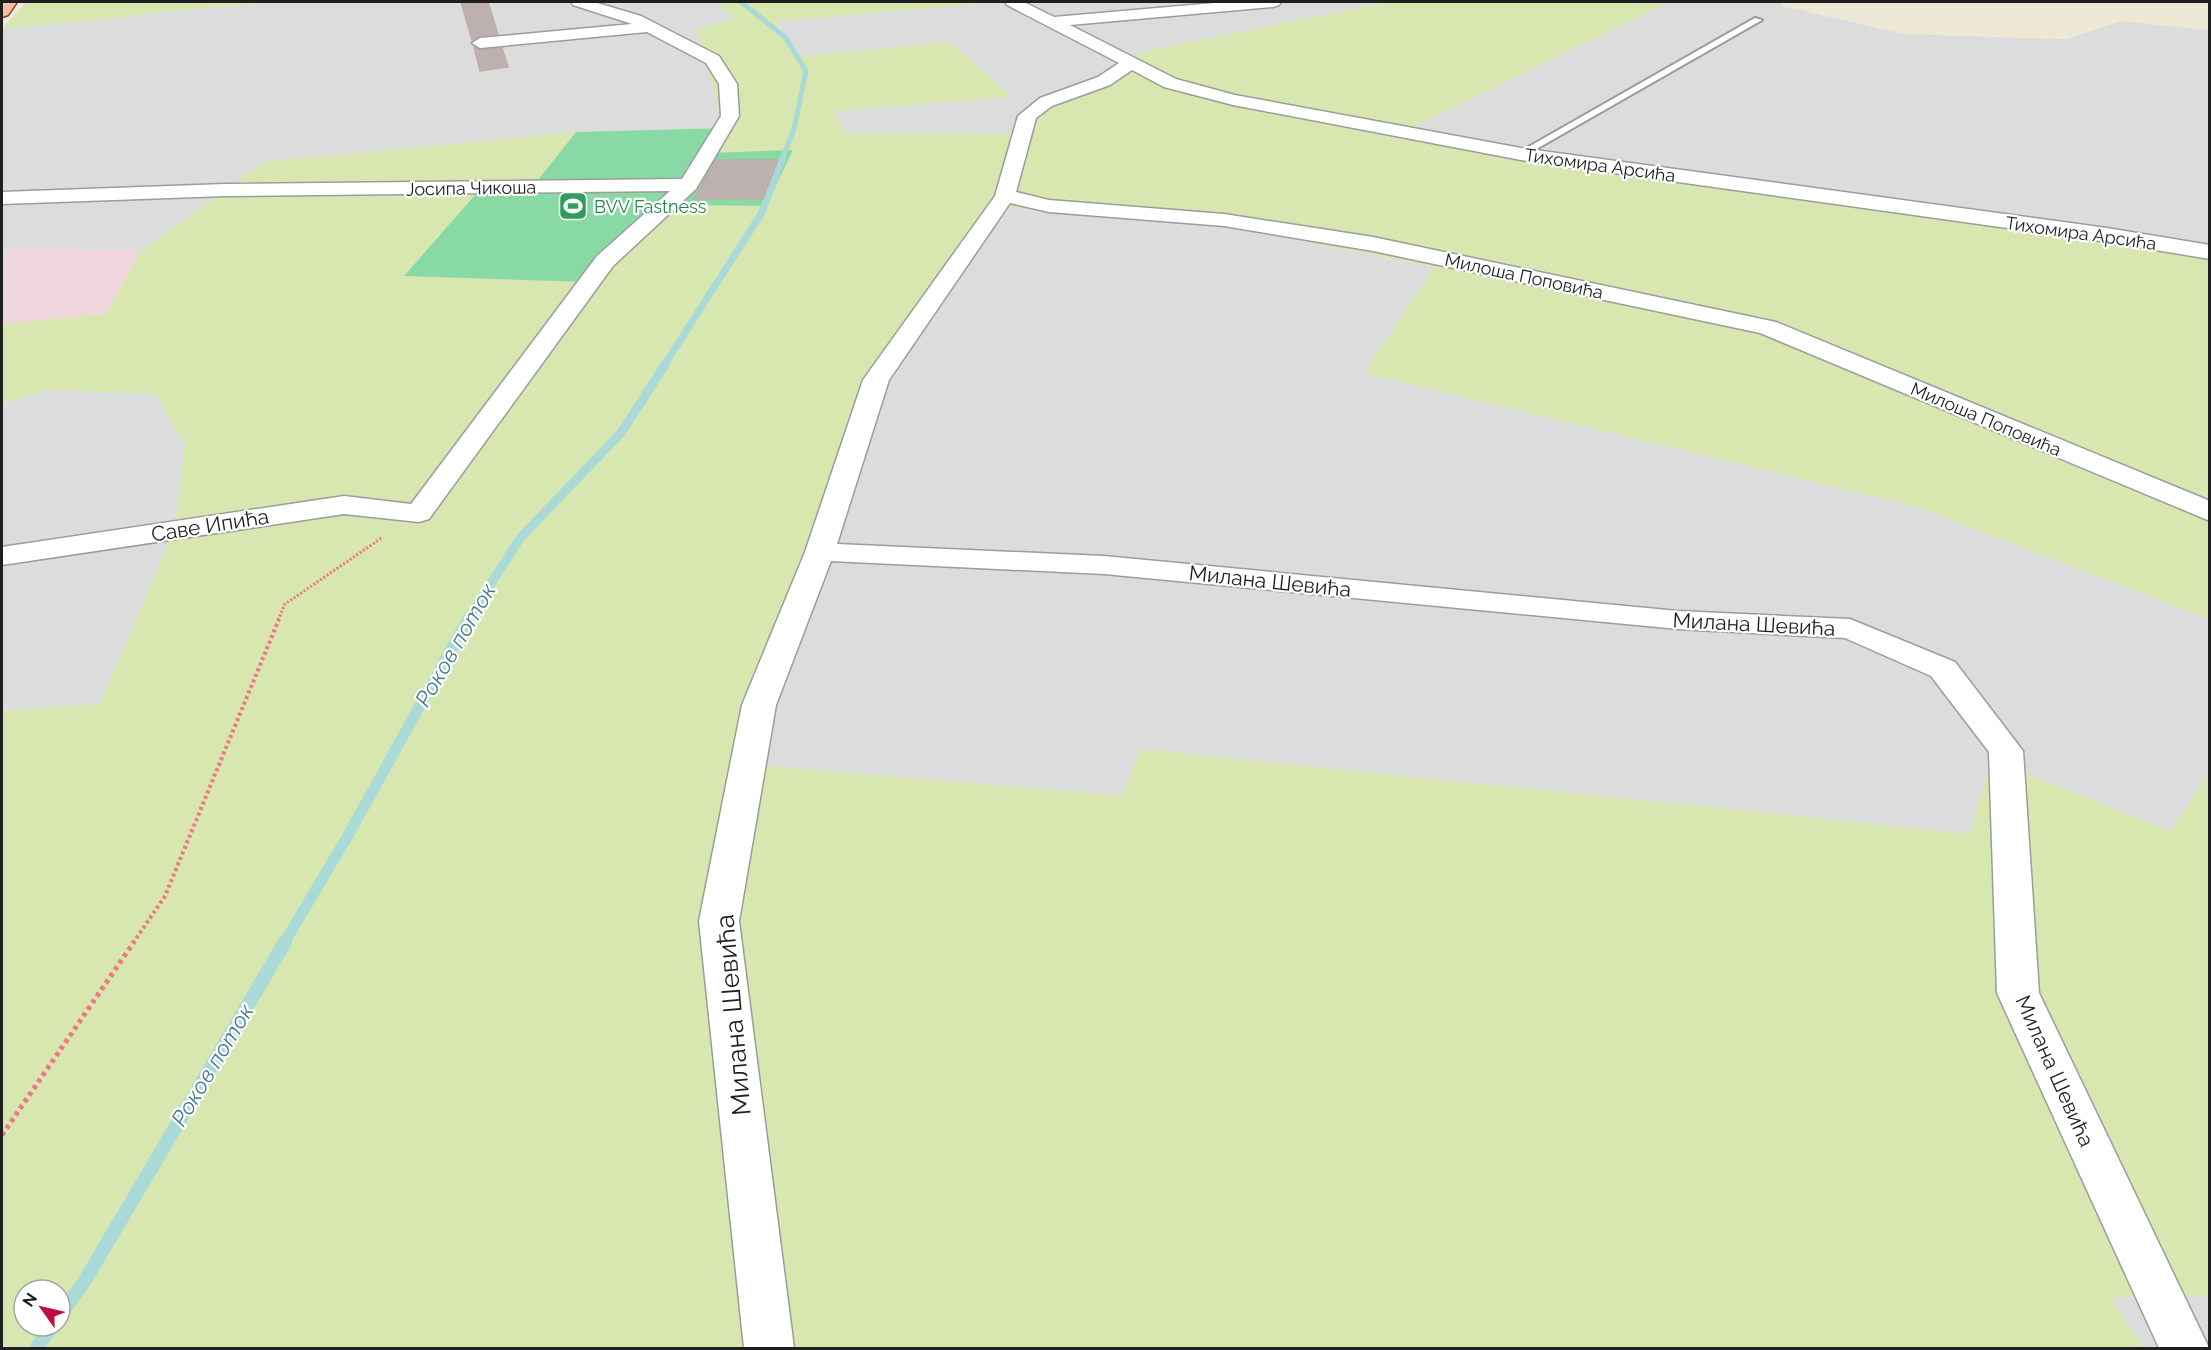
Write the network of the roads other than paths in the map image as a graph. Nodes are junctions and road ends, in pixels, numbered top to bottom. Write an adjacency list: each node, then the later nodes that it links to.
1 (9, 2): 5 (main road)
2 (579, 2): 8 (street)
3 (1013, 2): 7 (street, Тихомира Арсића)
4 (1273, 2): 7 (street)
5 (2, 12)
6 (1758, 20): 11 (lane)
7 (1051, 22): 10 (street, Тихомира Арсића)
8 (648, 27): 9 (street); 12 (street)
9 (480, 43)
10 (1131, 63): 11 (street, Тихомира Арсића); 13 (street)
11 (1521, 153): 15 (street, Тихомира Арсића)
12 (689, 185): 14 (street, Јосипа Чикоша); 18 (street, Саве Ипића)
13 (1005, 196): 16 (street, Милоша Поповића); 17 (street, Милана Шевића)
14 (2, 198)
15 (2210, 252)
16 (2210, 512)
17 (820, 552): 19 (street, Милана Шевића); 20 (street, Милана Шевића)
18 (2, 556)
19 (769, 1348)
20 (2184, 1348)

